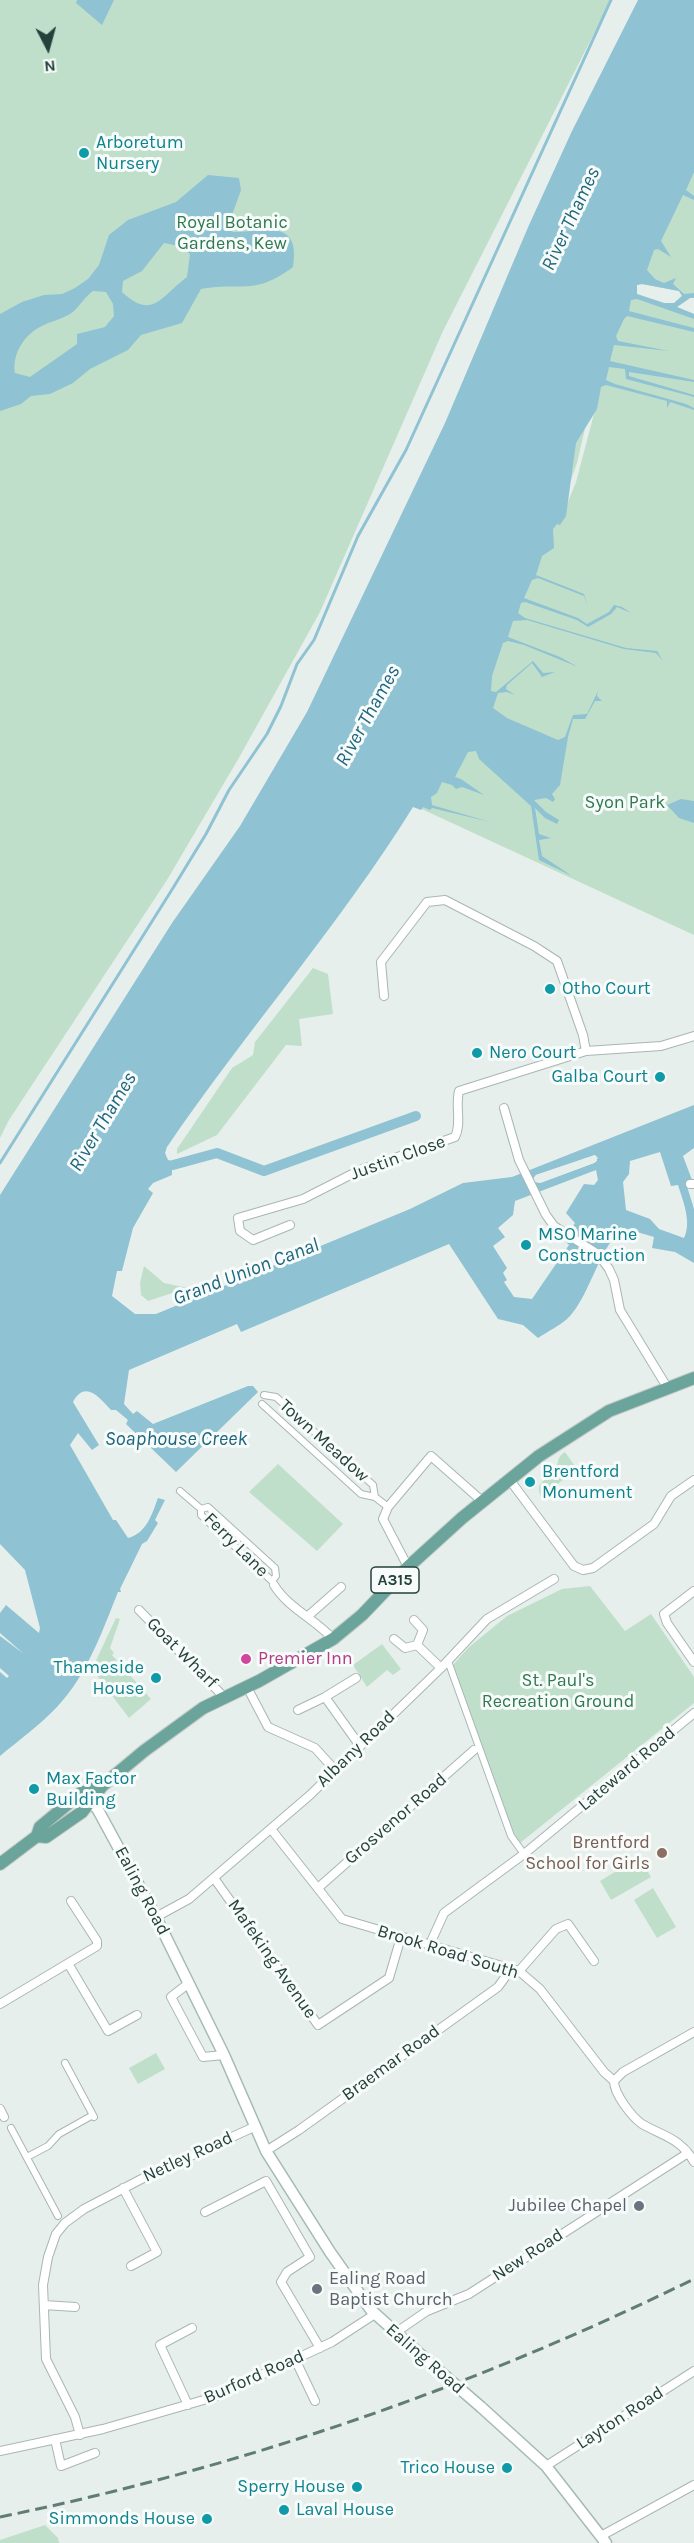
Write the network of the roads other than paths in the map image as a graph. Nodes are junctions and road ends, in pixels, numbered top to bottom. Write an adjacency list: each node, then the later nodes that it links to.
1 (384, 996): 3 (street)
2 (694, 1036): 3 (street)
3 (586, 1051): 5 (street, Justin Close)
4 (504, 1108): 7 (street)
5 (290, 1225)
6 (694, 1378): 7 (main road, A315)
7 (667, 1387): 10 (main road, A315)
8 (264, 1395): 13 (street, Town Meadow)
9 (262, 1404): 13 (street, Town Meadow)
10 (509, 1479): 11 (street); 14 (main road, A315)
11 (694, 1479)
12 (180, 1491): 16 (street, Ferry Lane)
13 (375, 1497): 15 (street, Town Meadow)
14 (482, 1501): 15 (street); 17 (main road, A315)
15 (388, 1507): 17 (street)
16 (201, 1509): 19 (street, Ferry Lane); 19 (street, Ferry Lane)
17 (408, 1567): 25 (main road, A315)
18 (554, 1579): 28 (street, Albany Road)
19 (273, 1583): 23 (street, Ferry Lane)
20 (341, 1587): 23 (street)
21 (694, 1591): 29 (street)
22 (139, 1610): 33 (street, Goat Wharf)
23 (308, 1616): 25 (street, Ferry Lane)
24 (414, 1620): 27 (street)
25 (333, 1639): 32 (main road, A315)
26 (394, 1639): 27 (street)
27 (417, 1645): 30 (street)
28 (447, 1660): 30 (street, Albany Road); 45 (street)
29 (694, 1662)
30 (441, 1668): 37 (street, Albany Road)
31 (356, 1678): 34 (street)
32 (247, 1687): 33 (main road, A315); 39 (street)
33 (224, 1697): 40 (main road, A315)
34 (325, 1697): 35 (street); 37 (street)
35 (298, 1710)
36 (694, 1713): 45 (street, Lateward Road)
37 (360, 1746): 39 (street, Albany Road)
38 (474, 1750): 48 (street, Grosvenor Road)
39 (335, 1770): 43 (street, Albany Road)
40 (102, 1786): 41 (main road, A315); 42 (main road, A315)
41 (74, 1799): 42 (main road); 44 (main road, A315)
42 (91, 1802): 44 (main road, A315); 50 (main road, Ealing Road)
43 (271, 1829): 47 (street, Albany Road); 48 (street, Brook Road South)
44 (37, 1836): 46 (main road, A315)
45 (524, 1854): 52 (street, Lateward Road)
46 (0, 1864)
47 (214, 1878): 50 (street, Albany Road); 51 (street, Mafeking Avenue)
48 (318, 1888): 51 (street, Brook Road South)
49 (71, 1900): 54 (street)
50 (156, 1917): 56 (main road, Ealing Road)
51 (401, 1937): 52 (street, Brook Road South)
52 (430, 1944): 55 (street, Brook Road South)
53 (594, 1961): 55 (street, Braemar Road)
54 (69, 1965): 57 (street); 58 (street)
55 (515, 1970): 62 (street, Brook Road South); 65 (street, Braemar Road)
56 (189, 1983): 60 (main road, Ealing Road); 60 (street)
57 (0, 2004)
58 (136, 2015)
59 (694, 2032): 62 (street)
60 (224, 2055): 63 (main road, Ealing Road)
61 (65, 2063): 66 (street)
62 (614, 2081): 67 (street, Brook Road South)
63 (254, 2127): 65 (main road, Ealing Road); 68 (street, Netley Road)
64 (11, 2128): 66 (street)
65 (266, 2151): 74 (main road, Ealing Road)
66 (27, 2157): 70 (street)
67 (692, 2157): 76 (street, New Road)
68 (123, 2188): 71 (street, Netley Road); 72 (street, Netley Road)
69 (205, 2212): 77 (street, Burford Road)
70 (58, 2216)
71 (131, 2266)
72 (44, 2305): 73 (street); 82 (street)
73 (75, 2307)
74 (375, 2314): 76 (main road, Ealing Road); 77 (street, Burford Road)
75 (192, 2328): 81 (street, Burford Road)
76 (395, 2333): 86 (main road, Ealing Road, bridge)
77 (320, 2348): 78 (street, Burford Road)
78 (294, 2359): 80 (street); 81 (street, Burford Road)
79 (694, 2372): 86 (street, Layton Road)
80 (315, 2401)
81 (188, 2405): 82 (street, Burford Road)
82 (80, 2434): 83 (street, Burford Road)
83 (56, 2439): 84 (street, Burford Road); 85 (street)
84 (0, 2451)
85 (95, 2453)
86 (546, 2466): 88 (main road, Ealing Road)
87 (694, 2485): 88 (street)
88 (604, 2540)

